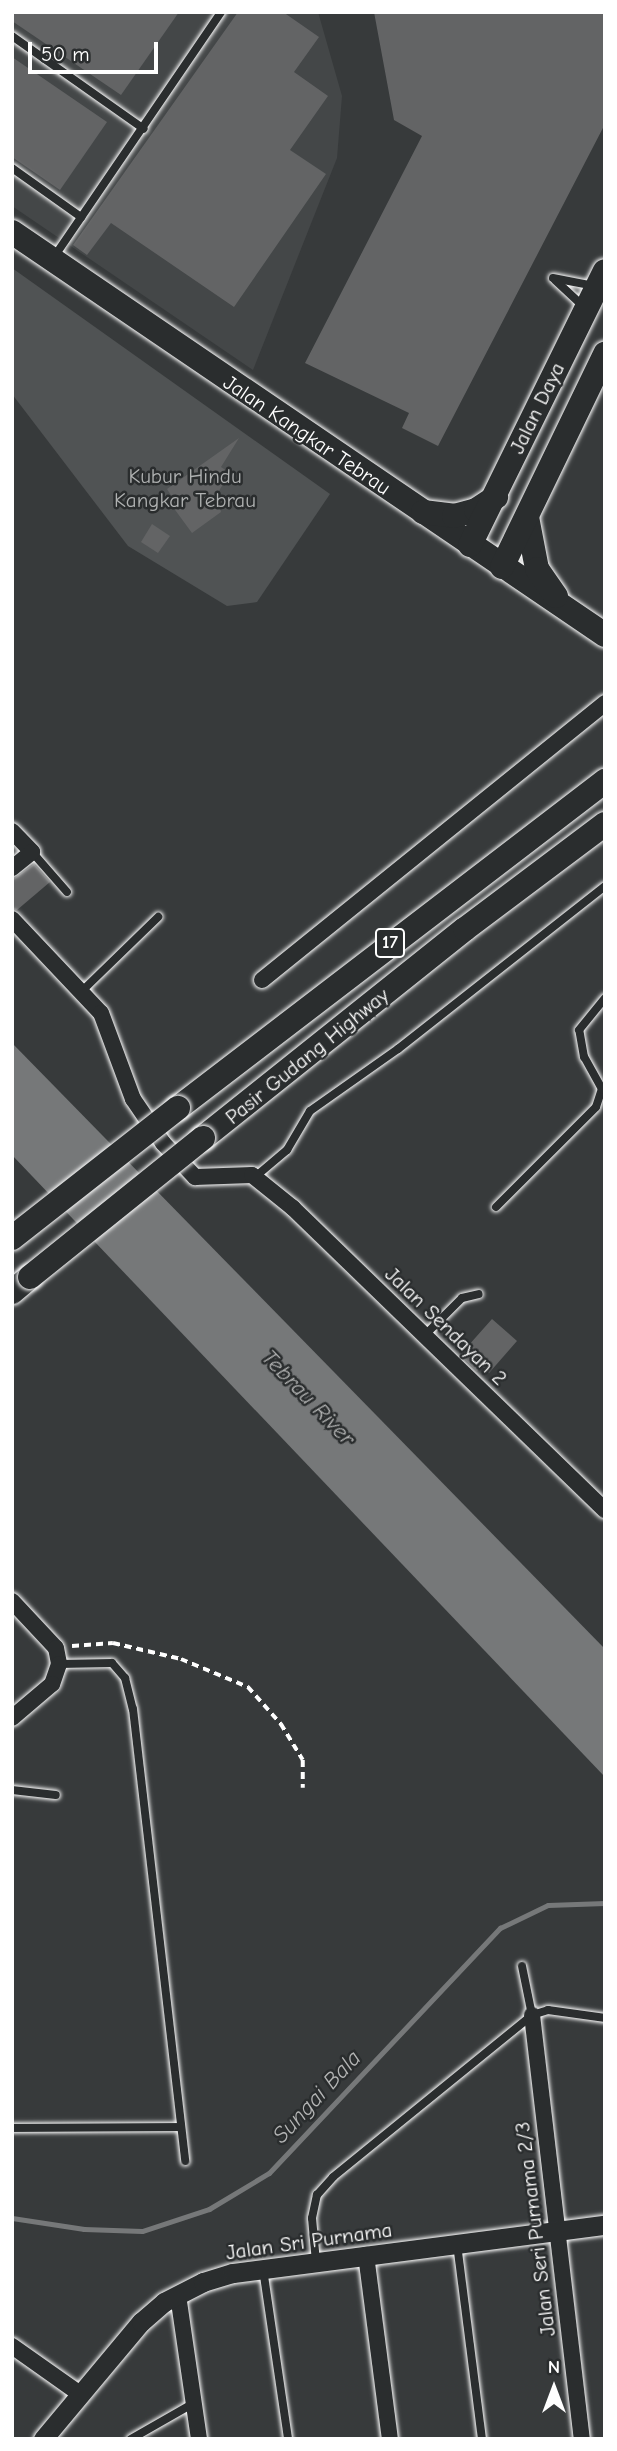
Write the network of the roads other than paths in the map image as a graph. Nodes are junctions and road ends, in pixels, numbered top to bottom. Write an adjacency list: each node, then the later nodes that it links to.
1 (221, 12): 3 (lane)
2 (12, 36): 3 (lane)
3 (144, 129): 5 (lane)
4 (12, 168): 5 (lane)
5 (81, 217): 7 (lane)
6 (12, 232): 7 (main road, Jalan Kangkar Tebrau)
7 (52, 260): 11 (main road, Jalan Kangkar Tebrau)
8 (600, 294): 10 (main road, Jalan Daya)
9 (605, 354): 12 (main road, Jalan Daya)
10 (496, 497): 11 (main road); 13 (main road, Jalan Daya)
11 (419, 511): 13 (main road, Jalan Kangkar Tebrau)
12 (527, 517): 14 (main road, Jalan Daya); 15 (main road)
13 (470, 545): 14 (main road, Jalan Kangkar Tebrau)
14 (502, 567): 15 (main road, Jalan Kangkar Tebrau)
15 (568, 611): 16 (main road, Jalan Kangkar Tebrau)
16 (605, 635)
17 (605, 703): 27 (street)
18 (605, 781): 32 (main road, Pasir Gudang Highway / 17, bridge)
19 (605, 824): 33 (main road, Pasir Gudang Highway / 17, bridge)
20 (12, 831): 21 (street)
21 (32, 852): 22 (street); 24 (lane)
22 (12, 868)
23 (605, 886): 30 (lane)
24 (66, 892)
25 (158, 917): 28 (lane)
26 (12, 919): 28 (street)
27 (262, 980)
28 (83, 989): 30 (street)
29 (605, 998): 31 (lane)
30 (254, 1177): 35 (street, Jalan Sendayan 2)
31 (496, 1207)
32 (12, 1238)
33 (21, 1284)
34 (479, 1294): 35 (lane)
35 (425, 1335): 36 (street, Jalan Sendayan 2)
36 (605, 1510)
37 (12, 1601): 38 (street)
38 (57, 1656): 39 (street); 45 (lane)
39 (12, 1718)
40 (12, 1790): 41 (lane)
41 (56, 1795)
42 (522, 1966): 43 (lane)
43 (532, 2015): 44 (lane); 49 (street, Jalan Seri Purnama 2/3); 52 (lane)
44 (605, 2018)
45 (181, 2127): 46 (lane); 47 (lane)
46 (12, 2128)
47 (185, 2161)
48 (605, 2225): 49 (street, Jalan Sri Purnama)
49 (555, 2232): 50 (street, Jalan Sri Purnama); 64 (street, Jalan Seri Purnama 2/3)
50 (457, 2244): 51 (street, Jalan Sri Purnama); 63 (lane)
51 (366, 2255): 52 (street, Jalan Sri Purnama); 62 (street)
52 (316, 2262): 53 (street, Jalan Sri Purnama)
53 (262, 2269): 54 (street, Jalan Sri Purnama); 61 (lane)
54 (178, 2295): 56 (street, Jalan Sri Purnama); 57 (street)
55 (12, 2346): 56 (street)
56 (80, 2394): 58 (street, Jalan Sri Purnama)
57 (194, 2403): 59 (lane); 60 (street)
58 (43, 2439)
59 (131, 2439)
60 (199, 2439)
61 (288, 2439)
62 (390, 2439)
63 (482, 2439)
64 (582, 2439)

